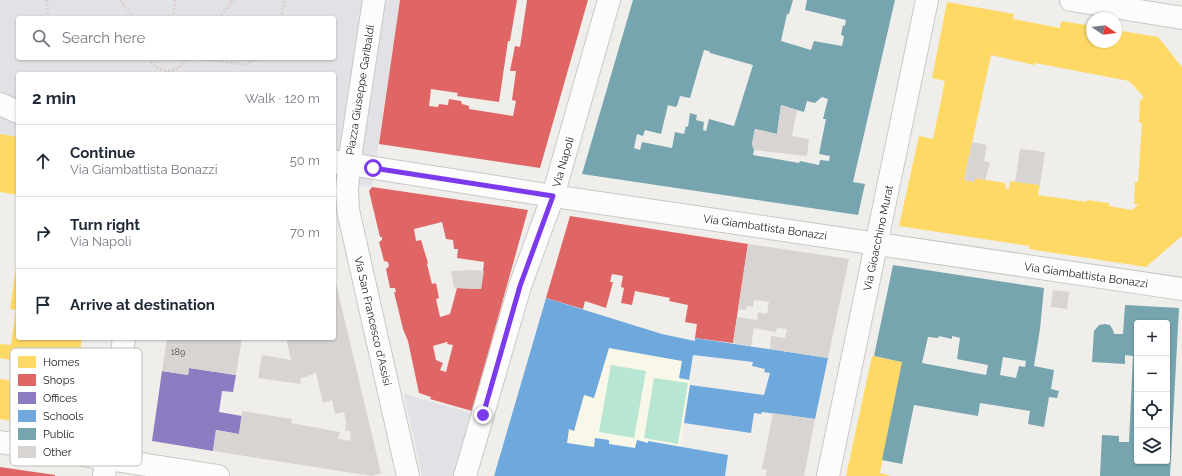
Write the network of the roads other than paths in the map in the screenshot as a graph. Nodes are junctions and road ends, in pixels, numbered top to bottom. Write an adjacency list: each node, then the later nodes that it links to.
1 (374, 0): 10 (street, Piazza Giuseppe Garibaldi)
2 (609, 0): 11 (street, Via Napoli)
3 (927, 0): 12 (street, Via Gioacchino Murat)
4 (1071, 0): 5 (street)
5 (1182, 18)
6 (0, 104): 7 (street)
7 (16, 111)
8 (16, 112): 9 (street)
9 (0, 113)
10 (341, 163): 11 (street, Via Giambattista Bonazzi); 18 (street, Via San Francesco d'Assisi)
11 (553, 196): 12 (street, Via Giambattista Bonazzi); 19 (street, Via Napoli)
12 (877, 244): 13 (street, Via Giambattista Bonazzi); 20 (street, Via Gioacchino Murat)
13 (1182, 289)
14 (0, 442): 15 (street)
15 (10, 444)
16 (105, 467): 17 (street)
17 (218, 476)
18 (408, 476)
19 (465, 476)
20 (828, 476)

